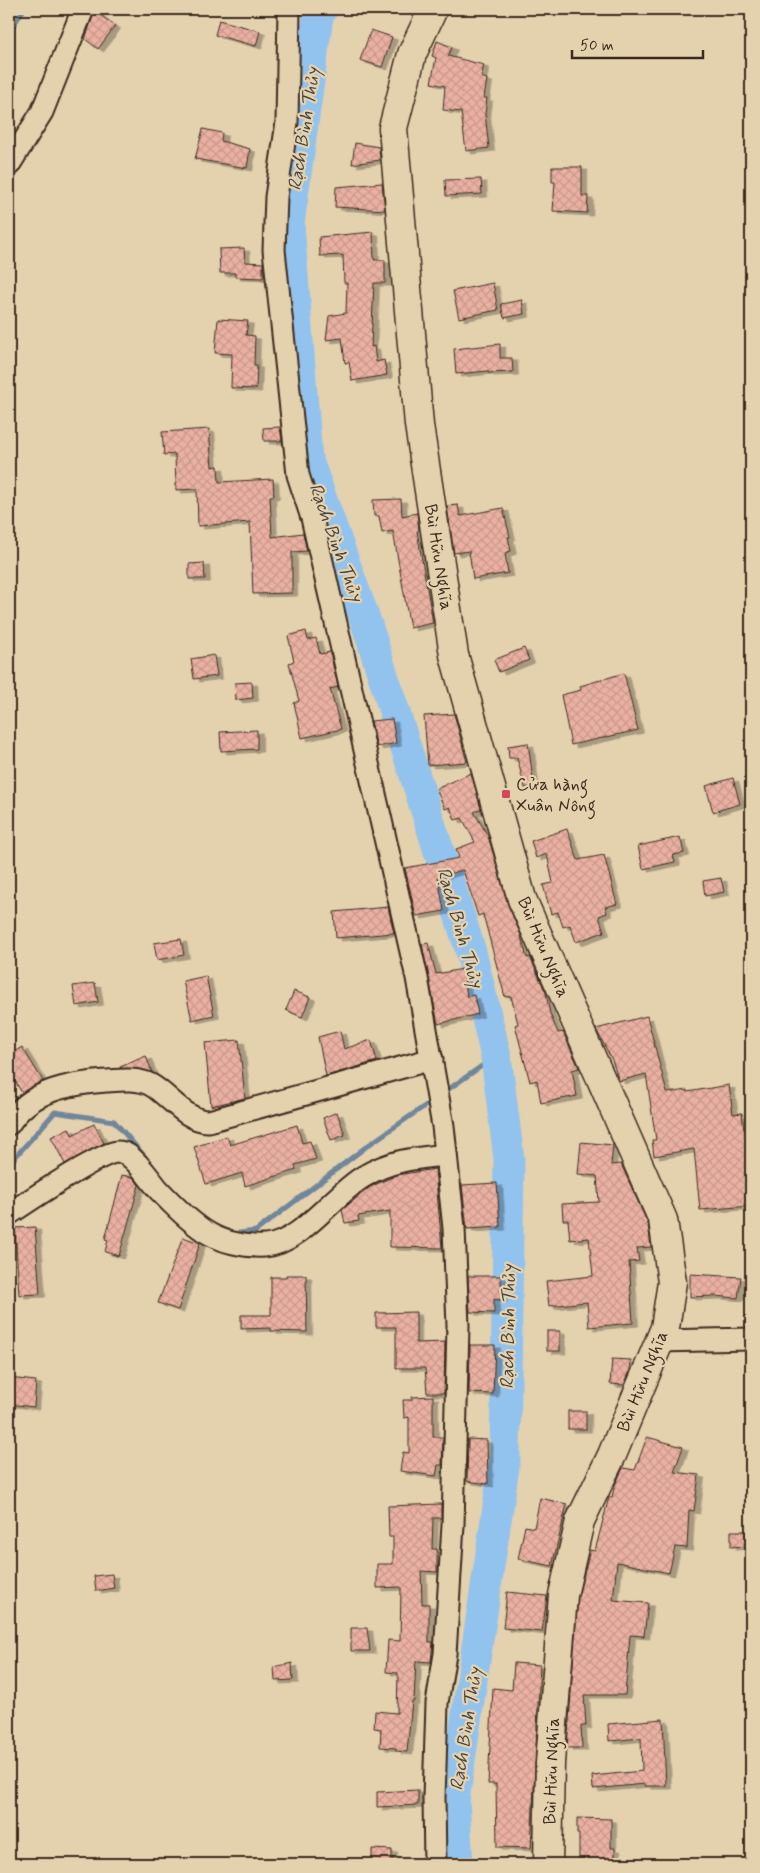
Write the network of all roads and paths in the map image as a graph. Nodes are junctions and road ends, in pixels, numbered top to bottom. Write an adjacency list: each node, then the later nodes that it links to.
1 (83, 9): 4 (street)
2 (289, 9): 5 (street)
3 (433, 9): 10 (main road, Bùi Hữu Nghĩa)
4 (9, 166)
5 (433, 1068): 6 (street); 7 (street)
6 (9, 1124)
7 (446, 1155): 8 (street); 11 (street)
8 (9, 1214)
9 (751, 1339): 10 (street)
10 (659, 1341): 12 (main road, Bùi Hữu Nghĩa)
11 (435, 1864)
12 (548, 1864)

